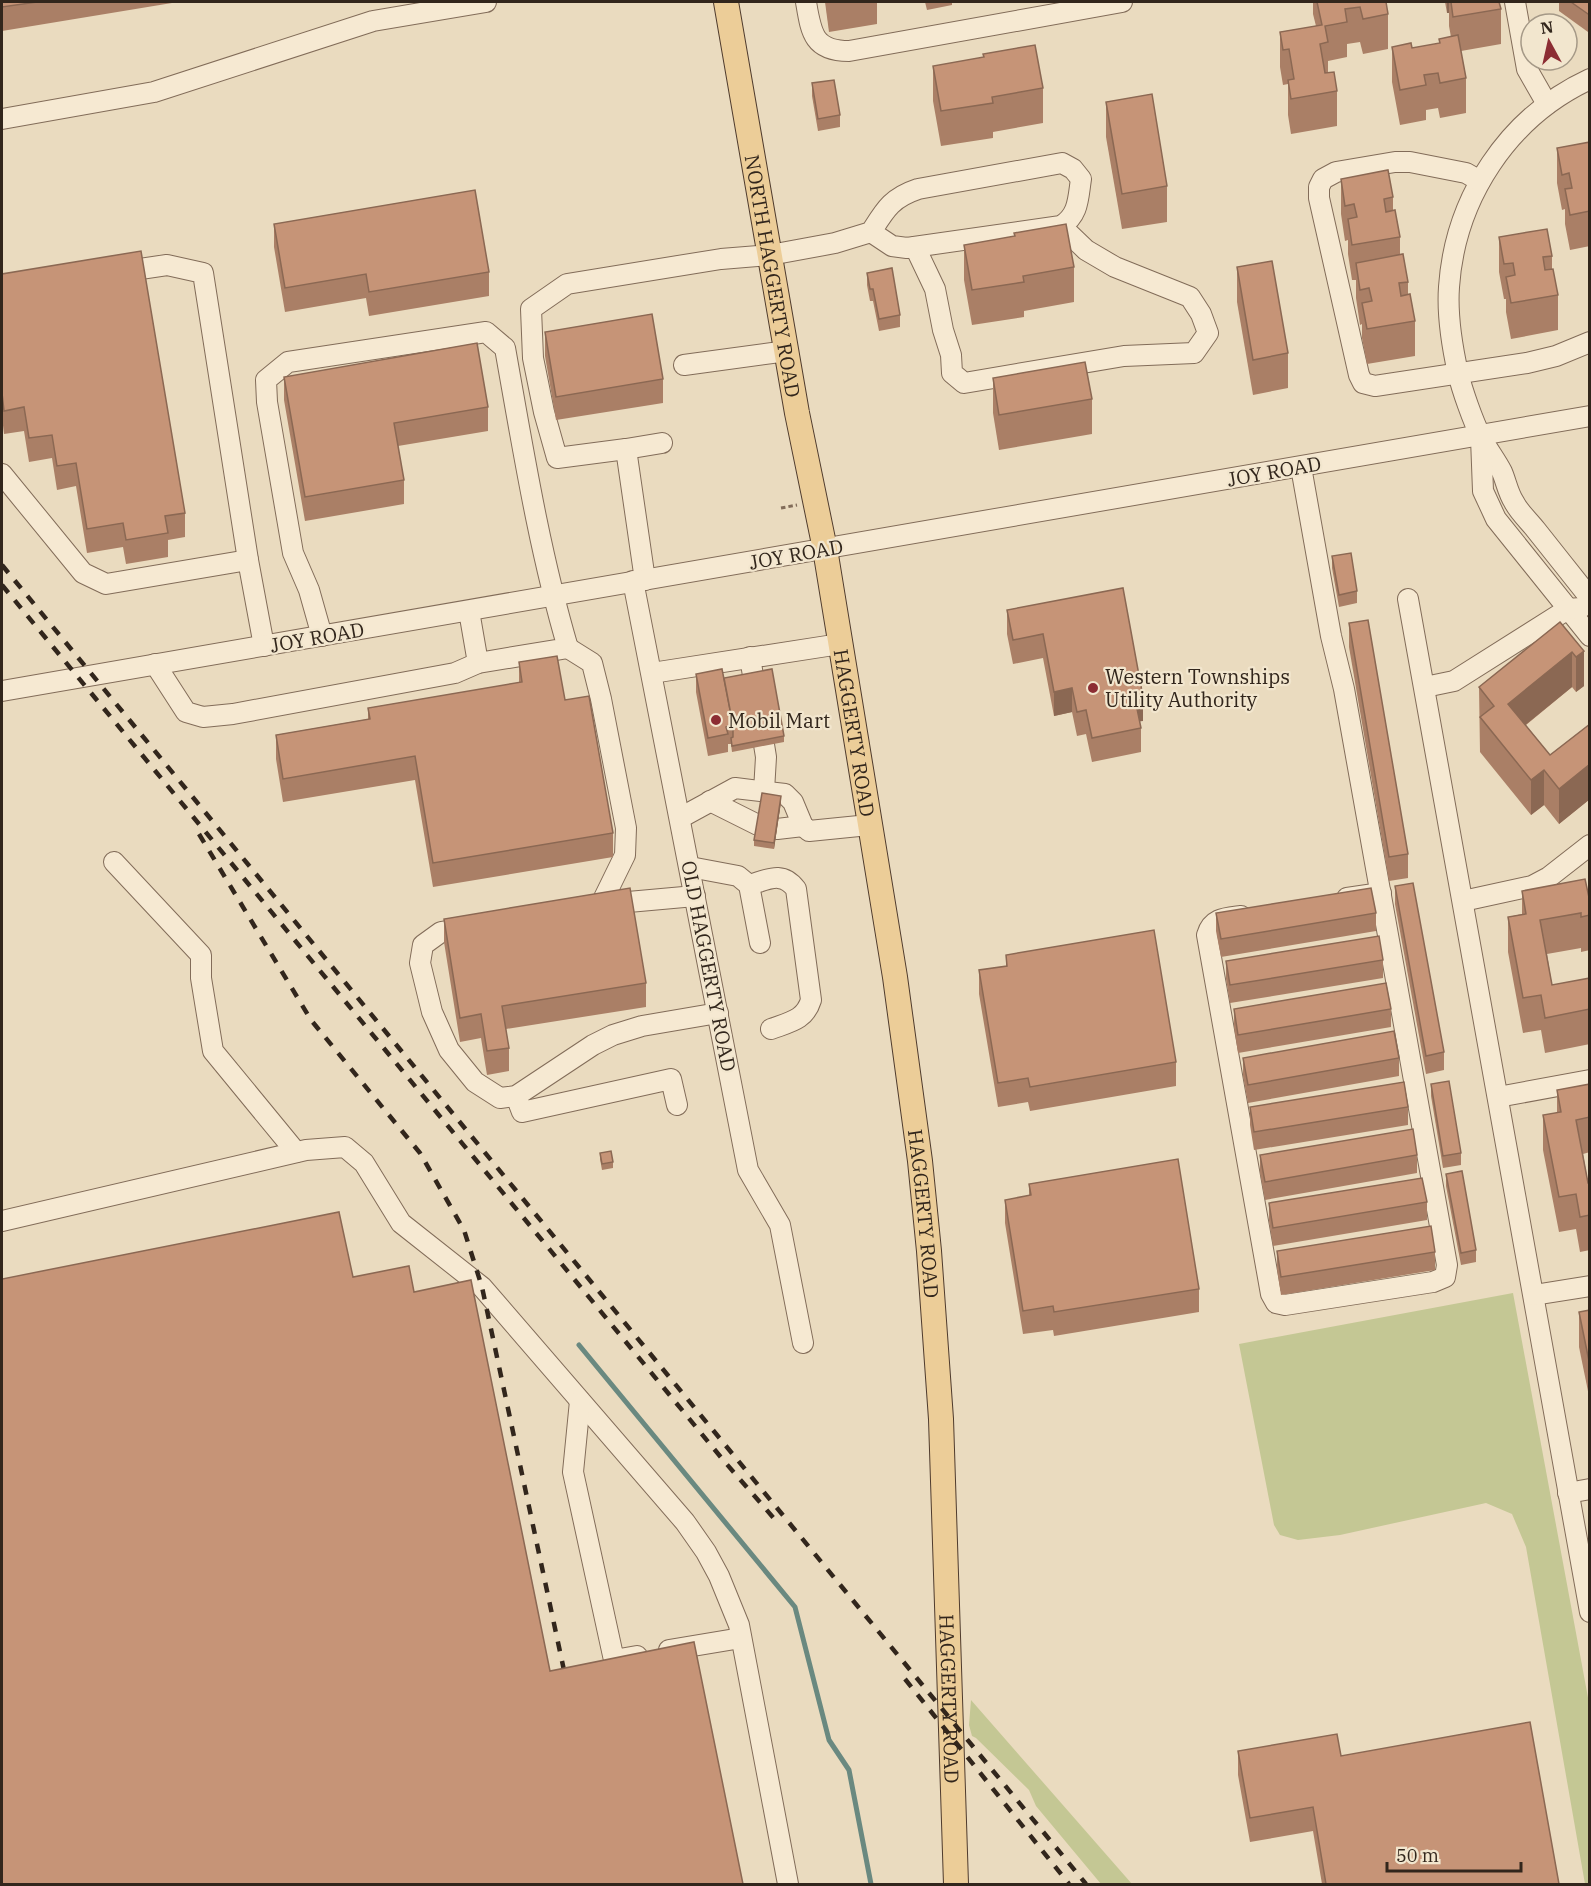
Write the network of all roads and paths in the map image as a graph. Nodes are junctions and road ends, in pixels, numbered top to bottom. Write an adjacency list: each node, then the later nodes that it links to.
1 (486, 2): 8 (street)
2 (726, 2): 13 (main road, NORTH HAGGERTY ROAD)
3 (806, 2): 4 (street)
4 (1122, 2)
5 (1515, 2): 7 (street)
6 (1590, 80): 7 (street)
7 (1547, 104): 9 (street)
8 (2, 120)
9 (1480, 181): 18 (street); 18 (street)
10 (1061, 226): 11 (street); 12 (street); 12 (street)
11 (870, 232): 12 (street); 13 (street)
12 (915, 247)
13 (770, 255): 16 (main road, NORTH HAGGERTY ROAD); 22 (street)
14 (96, 276): 26 (street)
15 (1590, 342): 18 (street)
16 (787, 351): 17 (street); 25 (main road, NORTH HAGGERTY ROAD)
17 (684, 365)
18 (1458, 375): 20 (street)
19 (1590, 416): 20 (street, JOY ROAD)
20 (1480, 436): 23 (street, JOY ROAD); 29 (street); 32 (street)
21 (662, 443): 22 (street)
22 (626, 449): 27 (street, OLD HAGGERTY ROAD)
23 (1301, 467): 25 (street, JOY ROAD); 54 (street)
24 (2, 474): 26 (street)
25 (825, 549): 27 (street, JOY ROAD); 36 (main road, HAGGERTY ROAD)
26 (248, 560): 37 (street)
27 (639, 580): 28 (street, JOY ROAD); 42 (street, OLD HAGGERTY ROAD)
28 (553, 596): 33 (street, JOY ROAD); 34 (street); 38 (street)
29 (1590, 598)
30 (1408, 599): 43 (street)
31 (1590, 608): 32 (street)
32 (1568, 609): 35 (street); 43 (street)
33 (469, 611): 34 (street, JOY ROAD); 40 (street)
34 (322, 636): 37 (street, JOY ROAD)
35 (1590, 636)
36 (840, 644): 39 (street); 48 (main road, HAGGERTY ROAD)
37 (264, 646): 41 (street, JOY ROAD)
38 (568, 648): 40 (street); 55 (street)
39 (750, 657): 42 (street); 45 (street)
40 (478, 663): 41 (street)
41 (155, 664): 44 (street, JOY ROAD)
42 (652, 673): 47 (street, OLD HAGGERTY ROAD)
43 (1425, 687): 57 (street)
44 (2, 691)
45 (764, 791): 46 (street); 49 (street)
46 (710, 801): 47 (street); 49 (street)
47 (680, 818): 52 (street, OLD HAGGERTY ROAD)
48 (869, 825): 49 (street); 106 (main road, HAGGERTY ROAD)
49 (803, 826)
50 (1590, 845): 57 (street)
51 (114, 862): 85 (street)
52 (690, 867): 53 (street); 55 (street, OLD HAGGERTY ROAD)
53 (749, 885): 61 (street); 70 (street)
54 (1381, 893): 56 (street); 60 (street)
55 (696, 896): 67 (street, OLD HAGGERTY ROAD)
56 (1334, 901)
57 (1463, 901): 79 (street)
58 (1264, 912): 64 (street)
59 (486, 924): 78 (street)
60 (1389, 939): 62 (street); 65 (street)
61 (760, 943)
62 (1365, 943)
63 (1236, 964): 64 (street)
64 (1213, 968): 69 (street)
65 (1398, 988): 66 (street); 71 (street)
66 (1374, 992)
67 (718, 1013): 78 (street); 99 (street, OLD HAGGERTY ROAD)
68 (1245, 1014): 69 (street)
69 (1222, 1018): 74 (street)
70 (771, 1029)
71 (1406, 1036): 72 (street); 76 (street)
72 (1383, 1040)
73 (1254, 1062): 74 (street)
74 (1230, 1066): 82 (street)
75 (1590, 1080): 79 (street)
76 (1415, 1084): 77 (street); 83 (street)
77 (1391, 1089)
78 (516, 1096): 80 (street)
79 (1498, 1097): 98 (street)
80 (676, 1105)
81 (1263, 1111): 82 (street)
82 (1239, 1115): 87 (street)
83 (1423, 1132): 84 (street); 88 (street)
84 (1400, 1136)
85 (296, 1152): 92 (street); 100 (street)
86 (1271, 1158): 87 (street)
87 (1248, 1162): 91 (street)
88 (1432, 1181): 89 (street); 93 (street)
89 (1408, 1185)
90 (1280, 1208): 91 (street)
91 (1256, 1212): 96 (street)
92 (2, 1221)
93 (1440, 1229): 94 (street); 96 (street)
94 (1417, 1233)
95 (1288, 1255): 96 (street)
96 (1265, 1259)
97 (1590, 1286): 98 (street)
98 (1534, 1295): 102 (street)
99 (803, 1343)
100 (580, 1401): 104 (street); 104 (street)
101 (1590, 1489): 102 (street)
102 (1568, 1493): 103 (street)
103 (1590, 1612)
104 (741, 1638): 105 (street)
105 (788, 1884)
106 (956, 1884)

